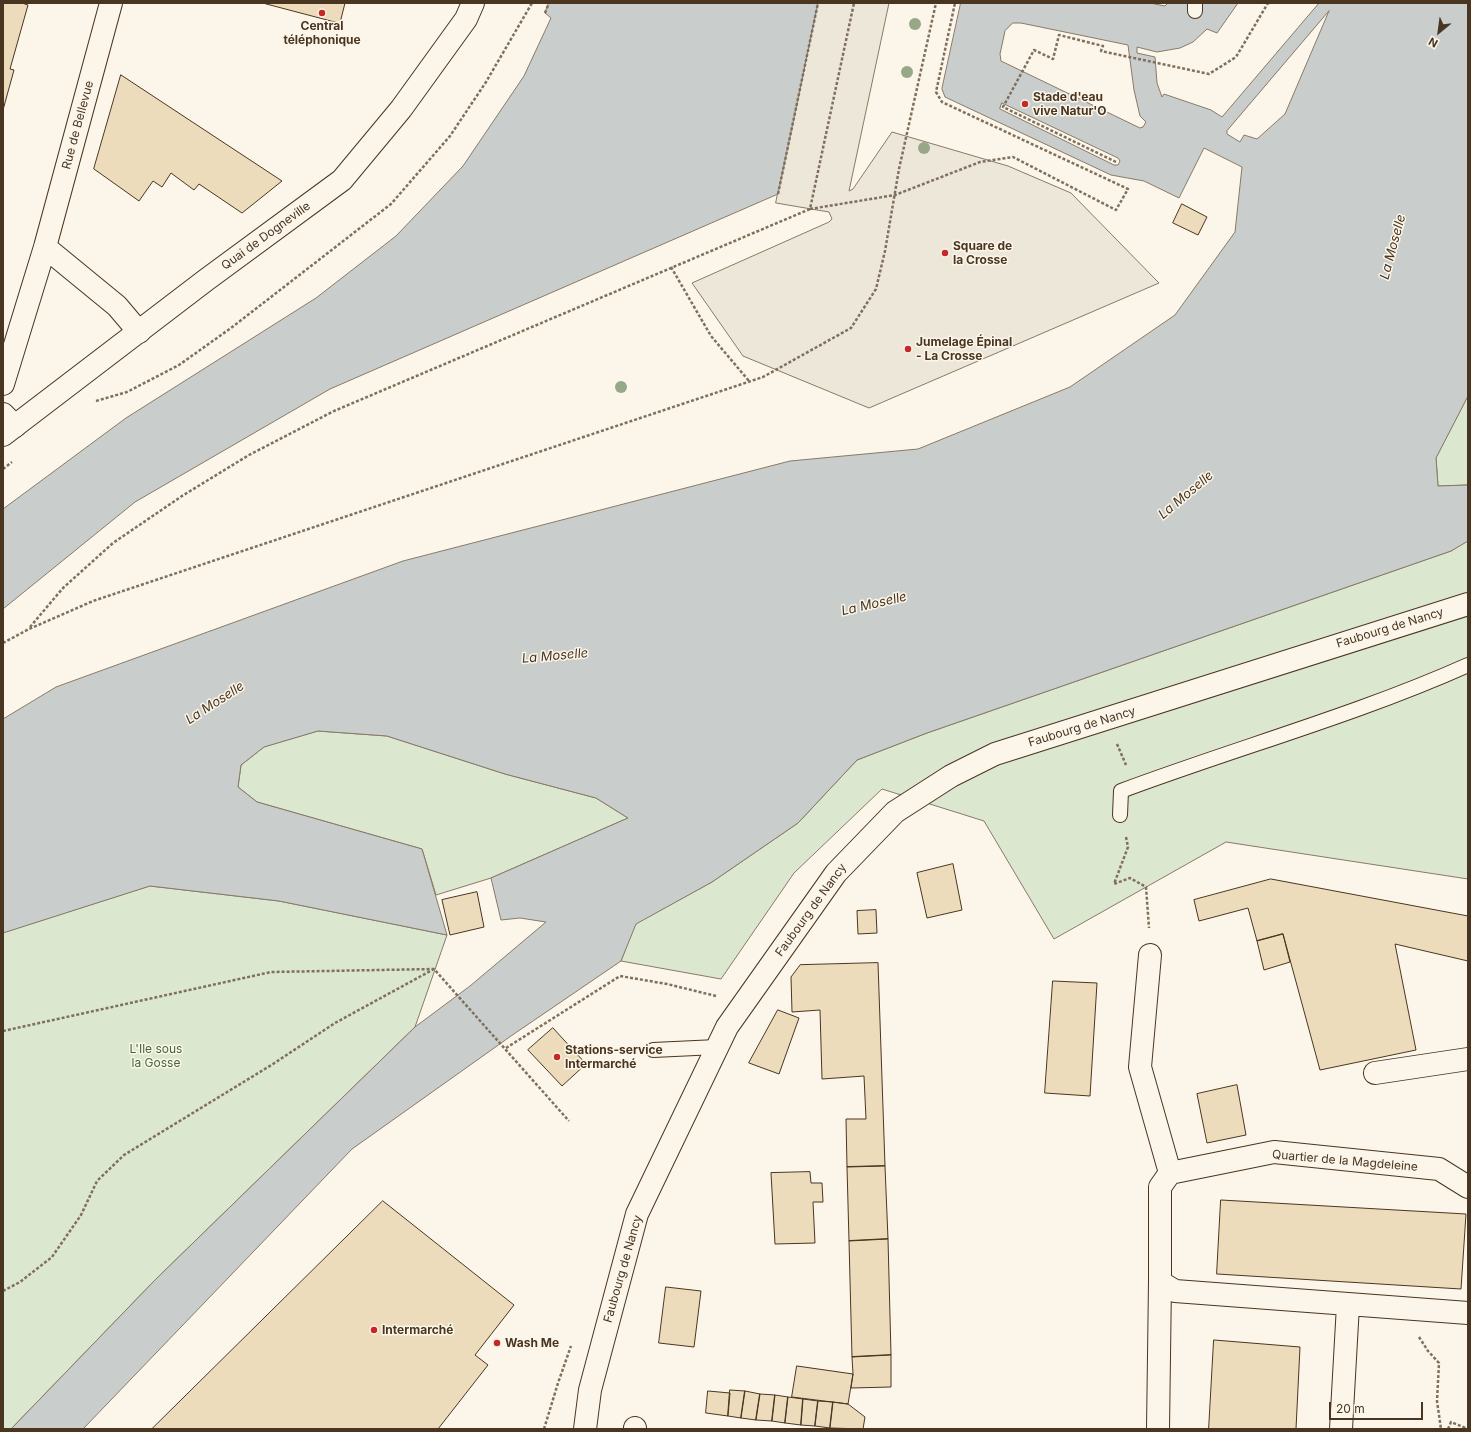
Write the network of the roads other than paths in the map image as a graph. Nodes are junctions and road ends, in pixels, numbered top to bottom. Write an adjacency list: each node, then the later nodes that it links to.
1 (111, 3): 3 (main road, Rue de Bellevue)
2 (473, 3): 4 (main road, Quai de Dogneville)
3 (45, 247): 4 (main road); 5 (main road, Rue de Bellevue)
4 (139, 332): 6 (main road, Quai de Dogneville)
5 (3, 384)
6 (7, 425)
7 (1468, 604): 11 (main road, Faubourg de Nancy)
8 (1468, 665): 9 (lane)
9 (1120, 815)
10 (1150, 955): 15 (main road)
11 (717, 1047): 12 (lane); 20 (main road, Faubourg de Nancy)
12 (653, 1050)
13 (1468, 1059): 14 (main road)
14 (1375, 1073)
15 (1170, 1173): 16 (main road, Quartier de la Magdeleine); 17 (main road)
16 (1468, 1187)
17 (1160, 1282): 18 (main road); 21 (main road)
18 (1348, 1305): 19 (main road); 22 (main road)
19 (1468, 1314)
20 (584, 1429)
21 (1158, 1429)
22 (1341, 1429)

